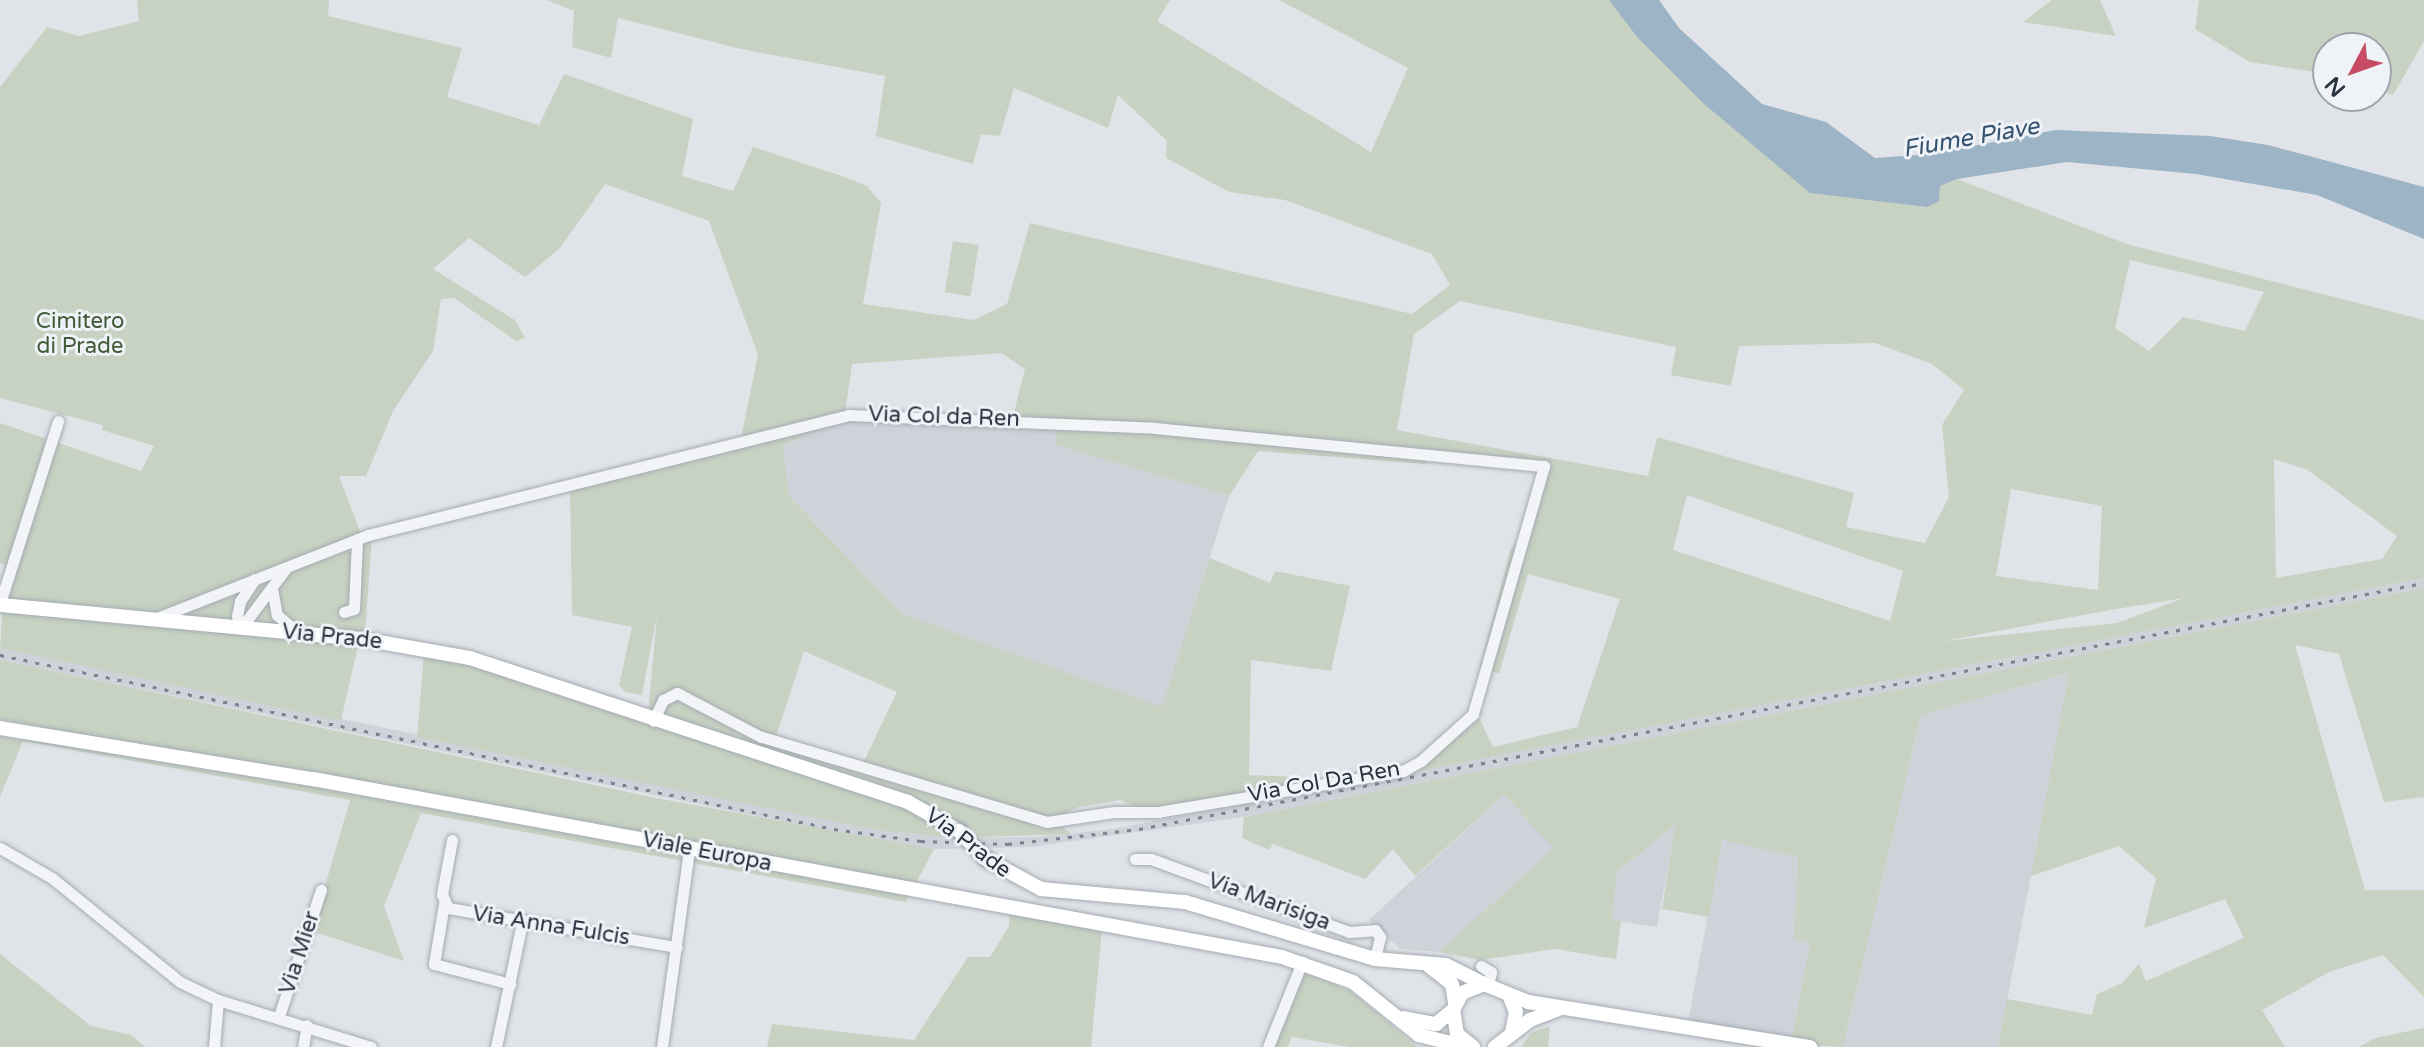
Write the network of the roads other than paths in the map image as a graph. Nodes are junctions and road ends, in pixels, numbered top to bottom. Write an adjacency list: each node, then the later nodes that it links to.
1 (58, 421): 8 (street, Via Prade)
2 (1544, 466): 3 (street, Via Col da Ren); 15 (street, Via Col Da Ren)
3 (357, 539): 4 (street, Via Col da Ren); 9 (street)
4 (287, 567): 5 (street, Via Col da Ren); 6 (street)
5 (242, 585): 7 (street); 10 (street, Via Col da Ren); 11 (street)
6 (272, 588): 7 (street); 12 (street)
7 (264, 600): 11 (street)
8 (0, 604): 10 (main road, Via Prade)
9 (344, 612)
10 (159, 617): 11 (main road, Via Prade)
11 (241, 628): 12 (main road, Via Prade)
12 (300, 633): 13 (main road, Via Prade)
13 (653, 721): 15 (street, Via Prade); 24 (main road, Via Prade, bridge)
14 (0, 728): 18 (main road, Viale Europa)
15 (1091, 814)
16 (452, 840): 21 (street, Via Anna Fulcis)
17 (0, 848): 31 (street, Via Mier)
18 (689, 849): 23 (street); 25 (main road, Viale Europa)
19 (1135, 859): 24 (street, Via Marisiga)
20 (321, 890): 34 (street, Via Mier)
21 (444, 904): 22 (street, Via Anna Fulcis); 28 (street)
22 (522, 923): 23 (street, Via Anna Fulcis); 28 (street)
23 (677, 947): 42 (street)
24 (1375, 959): 26 (main road, Via Prade)
25 (1302, 962): 35 (main road, Viale Europa); 43 (street, Via Marisiga)
26 (1429, 965): 29 (main road, Via Prade); 32 (main road)
27 (1481, 966): 29 (street)
28 (510, 984): 41 (street)
29 (1486, 984): 30 (main road); 32 (main road)
30 (1509, 995): 33 (main road); 37 (main road)
31 (218, 1000): 34 (street, Via Mier); 38 (street)
32 (1454, 1006): 35 (main road, Viale Europa); 45 (main road)
33 (1562, 1008): 37 (main road); 47 (main road)
34 (279, 1016): 36 (street, Via Mier)
35 (1400, 1017): 44 (main road, Viale Europa)
36 (307, 1025): 39 (street, Via Mier); 40 (street, Via Mier)
37 (1512, 1033): 46 (main road)
38 (214, 1047)
39 (303, 1047)
40 (371, 1047)
41 (496, 1047)
42 (662, 1047)
43 (1268, 1047)
44 (1466, 1047)
45 (1474, 1047)
46 (1495, 1047)
47 (1810, 1047)

